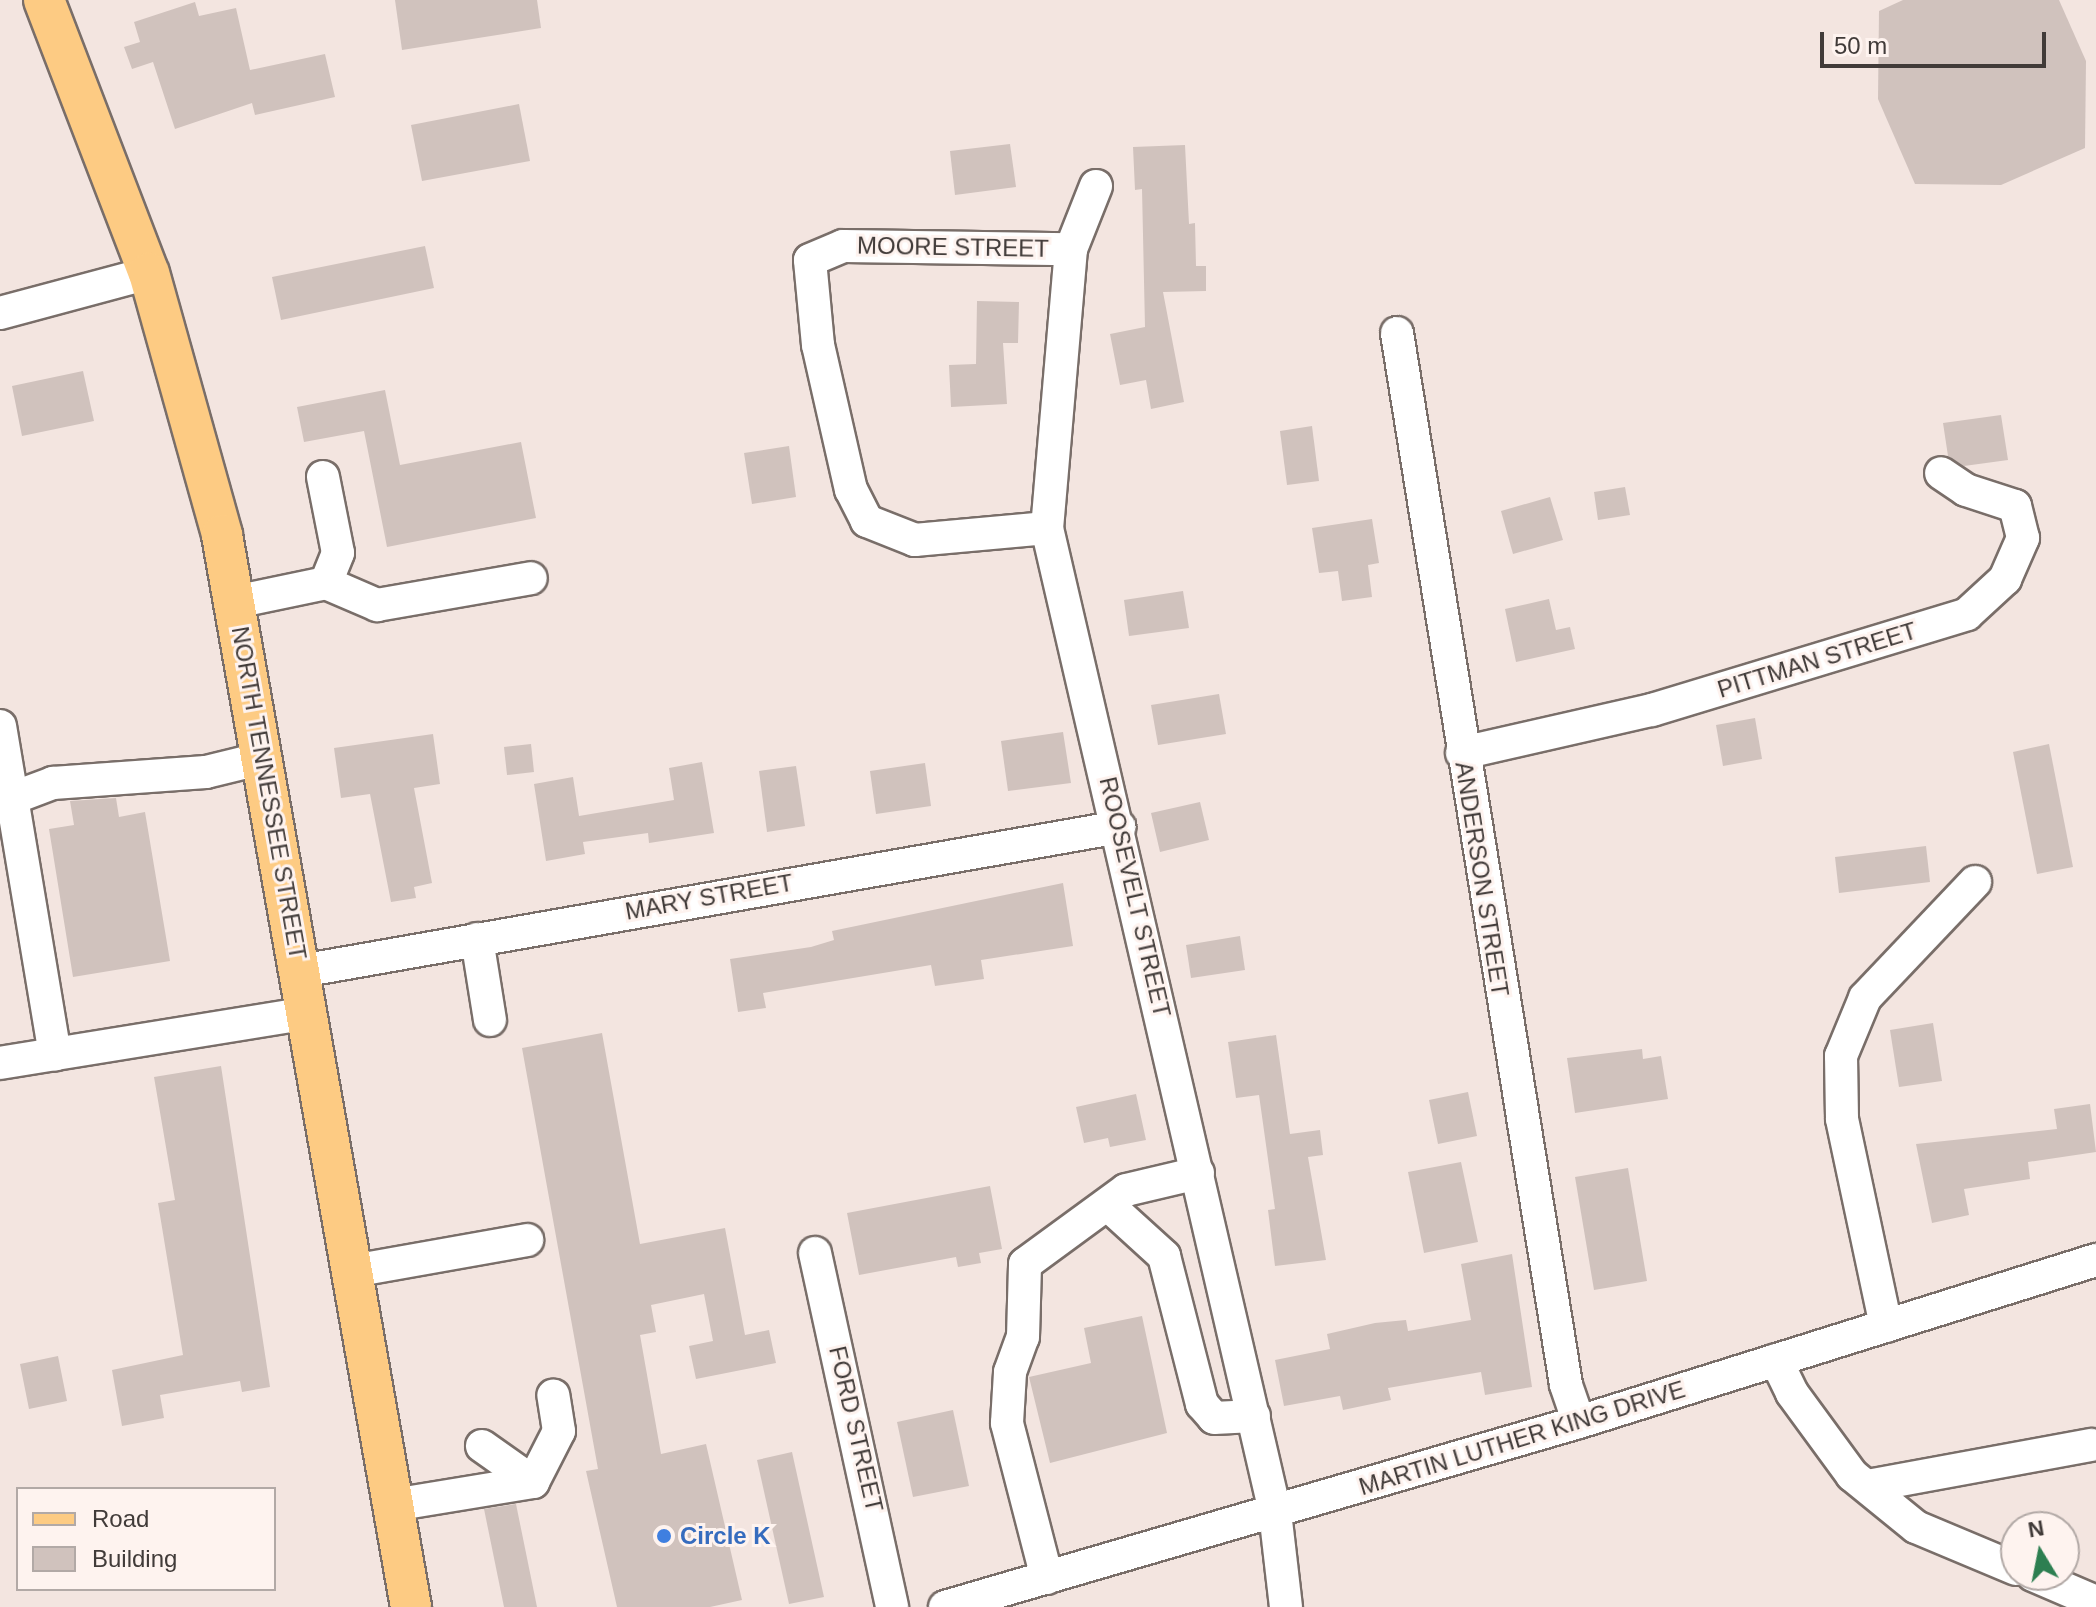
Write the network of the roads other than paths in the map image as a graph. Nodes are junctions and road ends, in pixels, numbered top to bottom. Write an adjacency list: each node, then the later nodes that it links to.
1 (44, 0): 4 (main road, NORTH TENNESSEE STREET)
2 (1096, 186): 3 (street, ROOSEVELT STREET)
3 (1071, 249): 9 (street, ROOSEVELT STREET); 9 (street, MOORE STREET)
4 (149, 273): 5 (street); 12 (main road, NORTH TENNESSEE STREET)
5 (0, 313)
6 (1397, 333): 14 (street, ANDERSON STREET)
7 (1941, 473): 14 (street, PITTMAN STREET)
8 (323, 477): 11 (street)
9 (1047, 528): 17 (street, ROOSEVELT STREET)
10 (531, 578): 11 (street)
11 (326, 583): 12 (street)
12 (235, 602): 15 (main road, NORTH TENNESSEE STREET)
13 (2, 745): 16 (street)
14 (1462, 753): 35 (street, ANDERSON STREET)
15 (263, 758): 16 (street); 20 (main road, NORTH TENNESSEE STREET)
16 (13, 798): 23 (street)
17 (1119, 827): 19 (street, MARY STREET); 25 (street, ROOSEVELT STREET)
18 (1975, 882): 31 (street)
19 (477, 939): 20 (street, MARY STREET); 22 (street)
20 (301, 971): 21 (main road, NORTH TENNESSEE STREET)
21 (309, 1013): 23 (street); 30 (main road, NORTH TENNESSEE STREET)
22 (490, 1020)
23 (55, 1054): 24 (street)
24 (0, 1063)
25 (1198, 1173): 26 (street); 34 (street, ROOSEVELT STREET)
26 (1108, 1205): 34 (street); 43 (street)
27 (527, 1240): 30 (street)
28 (815, 1253): 47 (street, FORD STREET)
29 (2096, 1260): 31 (street, MARTIN LUTHER KING DRIVE)
30 (353, 1271): 40 (main road, NORTH TENNESSEE STREET)
31 (1886, 1326): 32 (street, MARTIN LUTHER KING DRIVE)
32 (1776, 1360): 35 (street, MARTIN LUTHER KING DRIVE); 39 (street)
33 (553, 1395): 38 (street)
34 (1254, 1416): 41 (street, ROOSEVELT STREET)
35 (1579, 1422): 41 (street, MARTIN LUTHER KING DRIVE)
36 (2091, 1445): 39 (street)
37 (482, 1446): 38 (street)
38 (533, 1482): 40 (street)
39 (1867, 1486): 42 (street)
40 (393, 1505): 46 (main road, NORTH TENNESSEE STREET)
41 (1275, 1512): 43 (street, MARTIN LUTHER KING DRIVE); 49 (street, ROOSEVELT STREET)
42 (2000, 1562)
43 (1047, 1578): 48 (street, MARTIN LUTHER KING DRIVE)
44 (2070, 1591): 45 (street)
45 (2096, 1602)
46 (411, 1607)
47 (892, 1607)
48 (945, 1607)
49 (1286, 1607)

